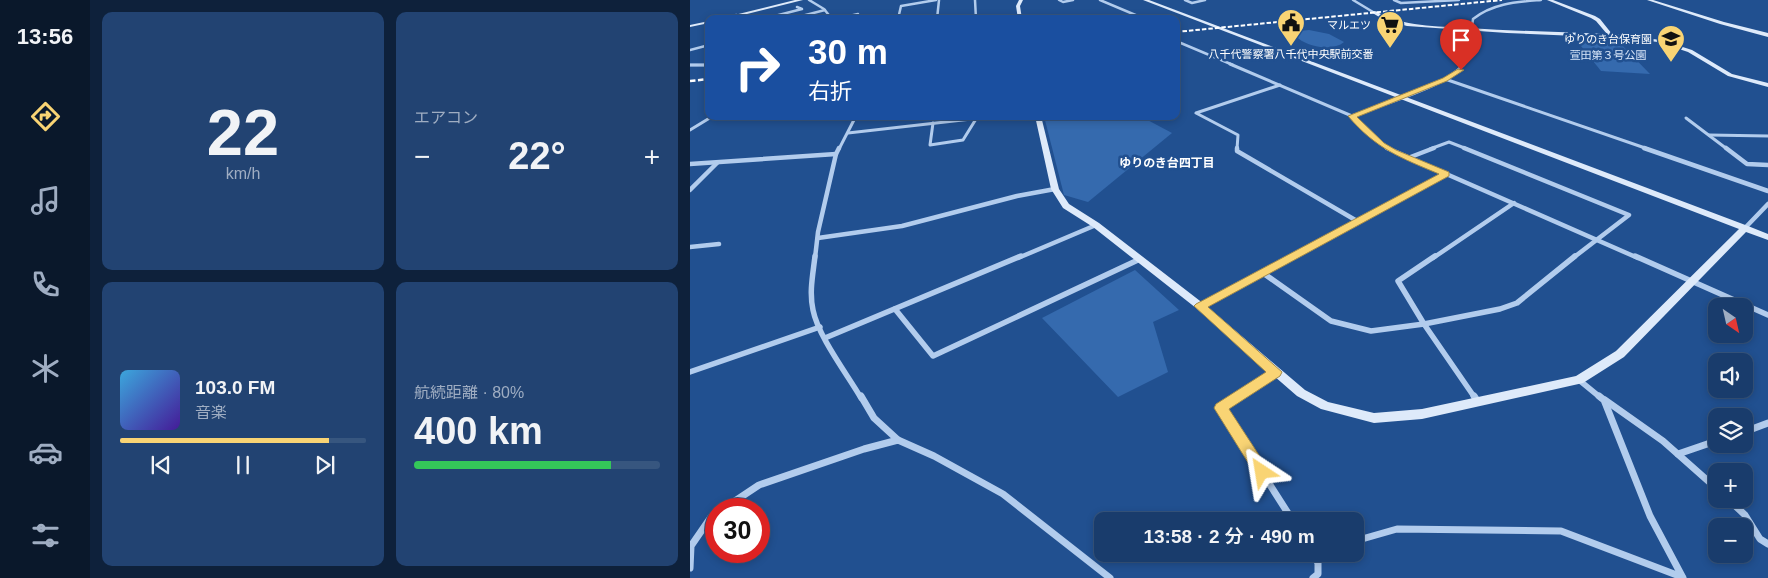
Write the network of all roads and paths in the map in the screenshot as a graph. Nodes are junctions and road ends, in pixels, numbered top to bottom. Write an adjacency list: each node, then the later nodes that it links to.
1 (801, 0): 22 (street)
2 (809, 0): 19 (street)
3 (938, 0): 27 (street); 28 (street)
4 (975, 0): 29 (street)
5 (1021, 0): 30 (street)
6 (1058, 0): 7 (street)
7 (1074, 0)
8 (1100, 0): 31 (street)
9 (1145, 0): 45 (street)
10 (1184, 0): 11 (street)
11 (1205, 0)
12 (1353, 0): 20 (street)
13 (1394, 0): 14 (street)
14 (1459, 0)
15 (1541, 0): 34 (street)
16 (1549, 0): 35 (street)
17 (1648, 0): 36 (street)
18 (797, 7): 23 (street)
19 (825, 10): 24 (street); 25 (street)
20 (1373, 12): 34 (street)
21 (858, 14): 26 (street)
22 (736, 15)
23 (779, 15)
24 (806, 15)
25 (829, 15)
26 (854, 15)
27 (899, 15)
28 (937, 15)
29 (976, 15)
30 (1019, 15)
31 (1136, 15)
32 (705, 23): 33 (street)
33 (690, 26)
34 (1472, 30): 35 (street); 42 (street)
35 (1610, 35): 44 (street)
36 (1768, 35)
37 (1180, 43): 43 (street)
38 (705, 45): 39 (street)
39 (690, 50)
40 (690, 64): 41 (street)
41 (705, 64)
42 (1445, 79): 45 (street); 66 (street)
43 (1281, 85): 46 (street); 69 (street)
44 (1768, 85)
45 (1400, 97): 46 (street); 71 (street)
46 (1352, 116): 59 (street)
47 (1686, 118): 56 (street)
48 (706, 120): 54 (street)
49 (854, 120): 55 (street)
50 (965, 120): 53 (street)
51 (975, 120): 53 (street)
52 (1039, 120): 64 (street)
53 (933, 123): 55 (street)
54 (690, 130)
55 (848, 133): 58 (street)
56 (1708, 135): 57 (street); 62 (street)
57 (1768, 136)
58 (836, 154): 61 (street); 73 (street)
59 (1408, 158): 63 (street); 74 (street)
60 (690, 164): 61 (street)
61 (717, 164): 65 (street)
62 (1768, 165)
63 (1446, 174): 67 (street); 69 (street)
64 (1055, 189): 70 (street); 73 (street)
65 (690, 190)
66 (1768, 191)
67 (1514, 203): 74 (street); 83 (street)
68 (1768, 204): 71 (street)
69 (1357, 221): 78 (street)
70 (1096, 225): 77 (street); 81 (street)
71 (1744, 228): 72 (street); 79 (street)
72 (1768, 237)
73 (818, 238): 84 (street)
74 (1596, 238): 79 (street); 83 (street)
75 (719, 244): 76 (street)
76 (690, 247)
77 (1140, 259): 80 (street); 81 (street)
78 (1263, 273): 80 (street); 83 (street)
79 (1692, 282): 82 (street); 88 (street)
80 (1200, 306): 87 (street)
81 (896, 309): 85 (street)
82 (1768, 315)
83 (1424, 324): 90 (street)
84 (820, 327): 85 (street); 86 (street)
85 (825, 338): 93 (street)
86 (690, 372)
87 (1275, 372): 90 (street); 99 (street)
88 (1580, 380): 89 (street); 90 (street)
89 (1604, 400): 95 (street); 105 (street)
90 (1478, 402)
91 (1768, 424): 92 (street)
92 (1753, 429)
93 (898, 440): 97 (street); 106 (street)
94 (1708, 444): 95 (street)
95 (1678, 454): 96 (street)
96 (1708, 481)
97 (740, 498)
98 (1736, 508): 102 (street)
99 (1287, 512)
100 (705, 526): 104 (street)
101 (1364, 538): 105 (street)
102 (1768, 544)
103 (1318, 562): 107 (street)
104 (690, 568)
105 (1682, 577)
106 (1110, 578)
107 (1313, 578)

